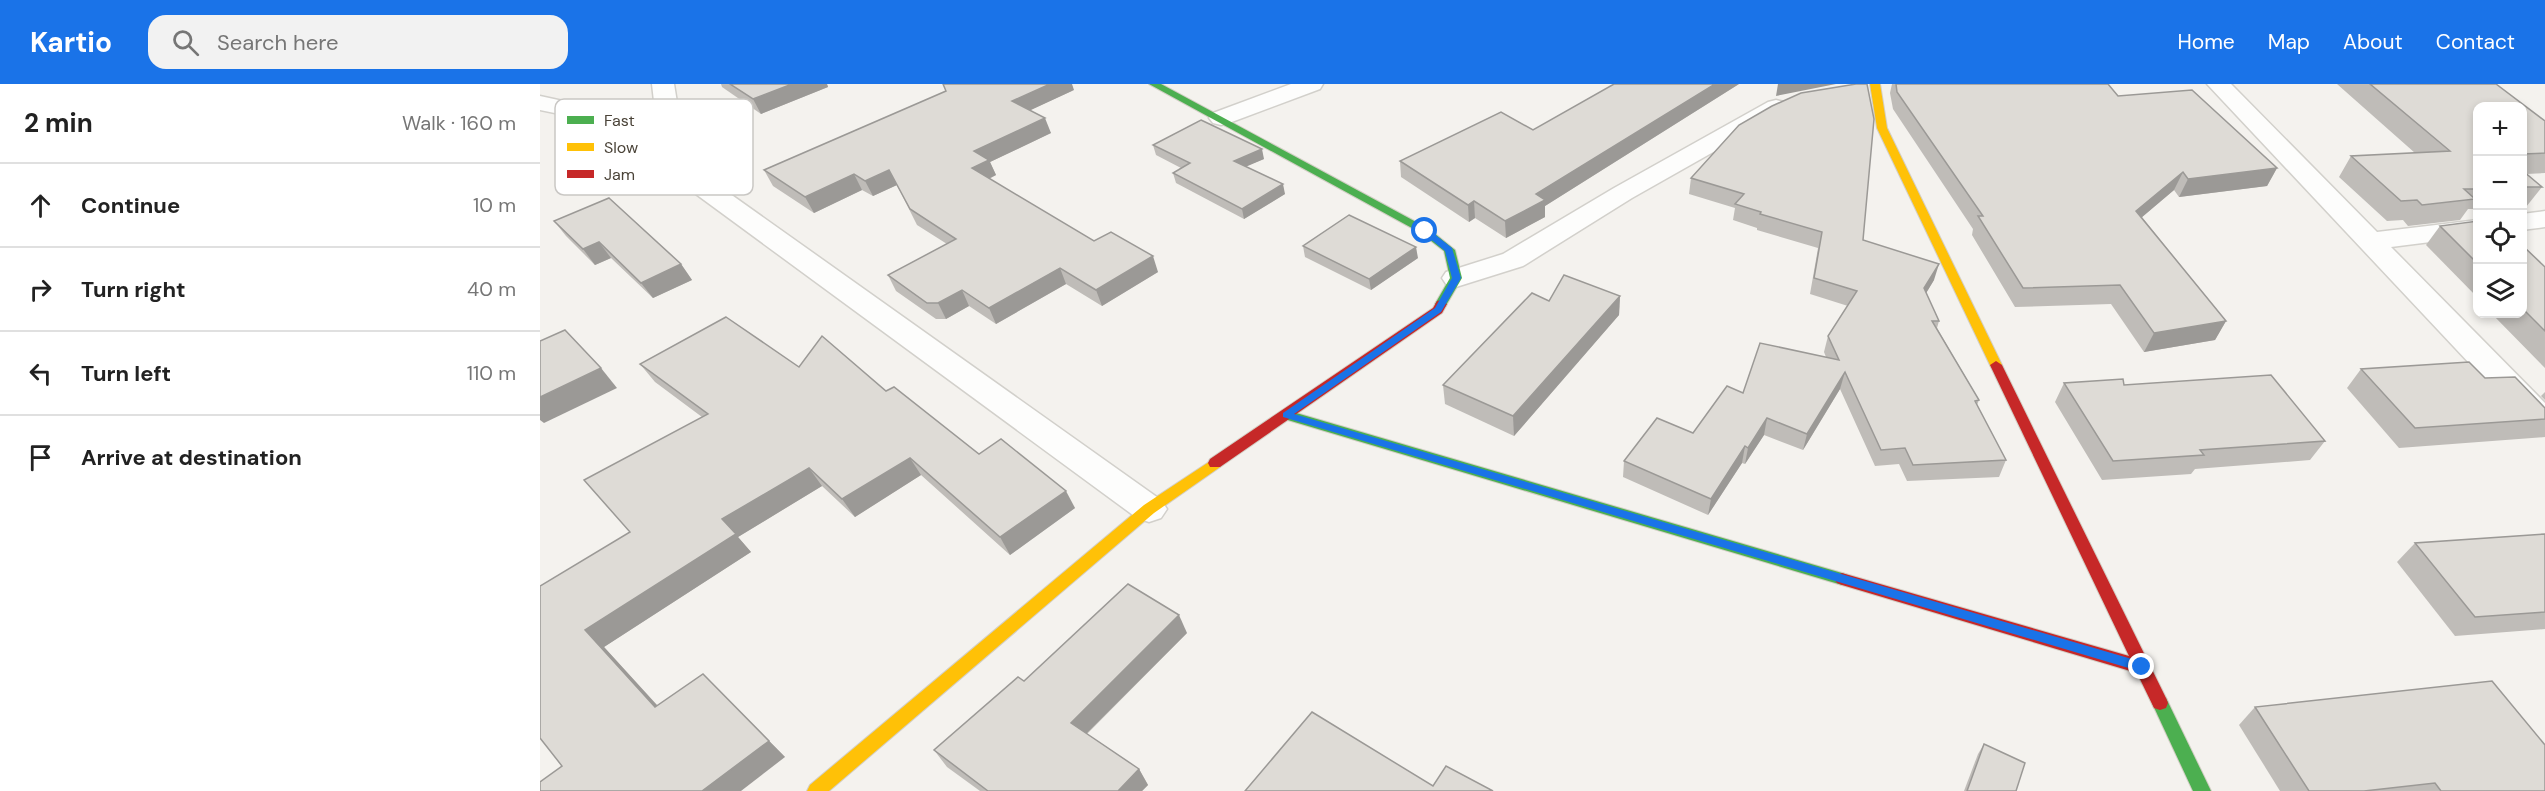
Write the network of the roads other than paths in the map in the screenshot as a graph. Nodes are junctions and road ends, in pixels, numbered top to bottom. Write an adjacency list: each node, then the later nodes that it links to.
1 (663, 84): 7 (street)
2 (1154, 84): 10 (street)
3 (1312, 84): 10 (street)
4 (2218, 84): 15 (street)
5 (1874, 86): 20 (street)
6 (1803, 98): 16 (street)
7 (665, 99)
8 (540, 103): 9 (street)
9 (555, 106)
10 (1221, 118): 16 (street)
11 (714, 195): 19 (street)
12 (2545, 219): 13 (street)
13 (2527, 221)
14 (2473, 229): 15 (street)
15 (2371, 241): 18 (street)
16 (1456, 278): 17 (street)
17 (1286, 415): 19 (street); 20 (street)
18 (2545, 423)
19 (1149, 509): 21 (street)
20 (2142, 667): 22 (street)
21 (816, 791)
22 (2202, 791)

